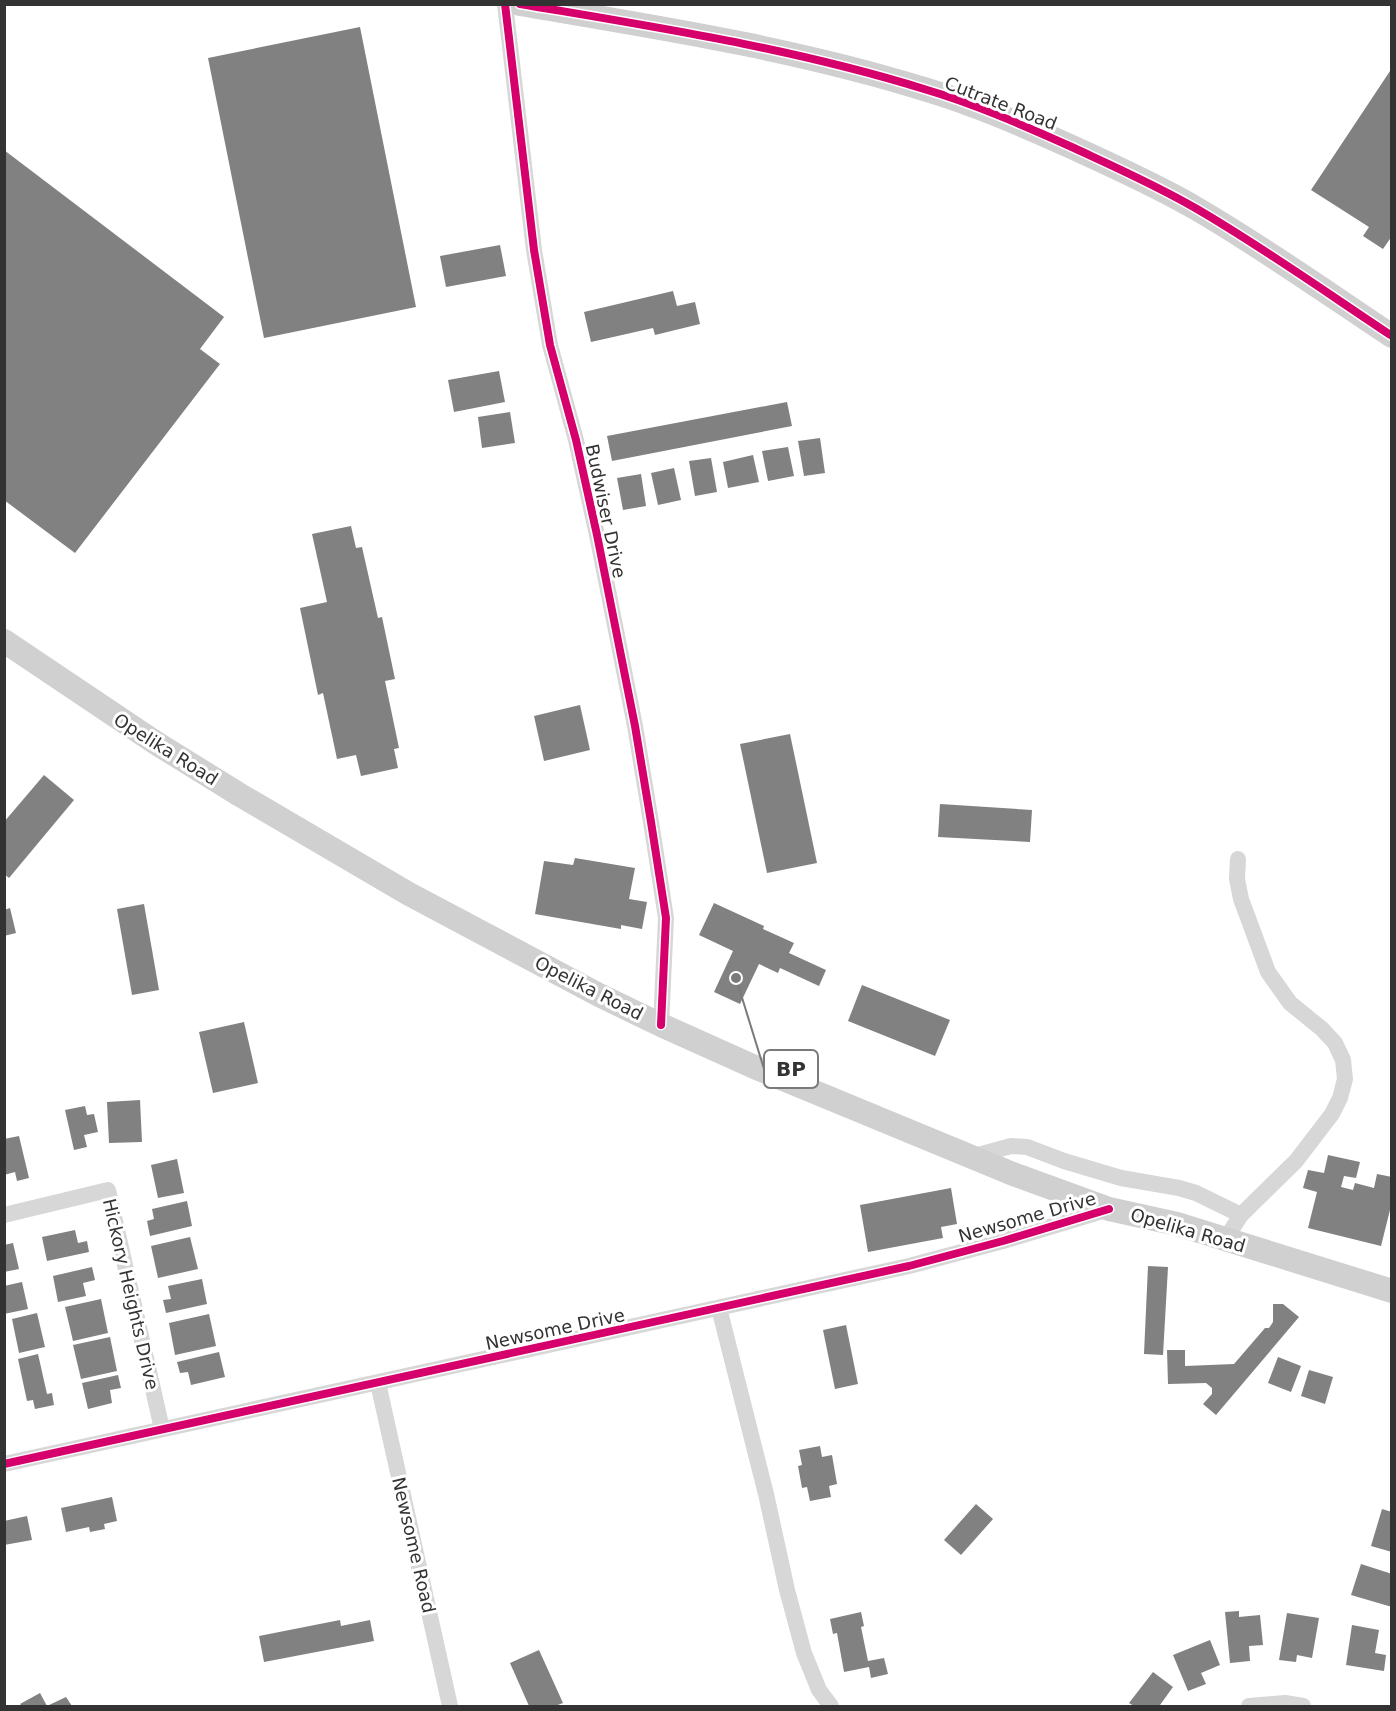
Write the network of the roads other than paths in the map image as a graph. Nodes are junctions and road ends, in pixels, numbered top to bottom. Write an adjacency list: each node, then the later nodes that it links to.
1 (505, 4): 6 (street, Budwiser Drive)
2 (520, 4): 3 (main road, Cutrate Road)
3 (1392, 336)
4 (4, 641): 6 (main road, Opelika Road)
5 (1238, 859): 10 (street)
6 (661, 1025): 7 (main road, Opelika Road)
7 (971, 1157): 8 (main road, Opelika Road); 10 (street)
8 (1109, 1209): 11 (main road, Opelika Road); 13 (street, Newsome Drive)
9 (4, 1215): 15 (street, Hickory Heights Drive)
10 (1241, 1215): 11 (street)
11 (1225, 1240): 12 (main road, Opelika Road)
12 (1392, 1291)
13 (719, 1308): 14 (street, Newsome Drive); 18 (street)
14 (378, 1383): 15 (street, Newsome Drive); 17 (street, Newsome Road)
15 (162, 1429): 16 (street, Newsome Drive)
16 (4, 1464)
17 (450, 1707)
18 (831, 1707)
19 (1249, 1707): 20 (street)
20 (1303, 1707)

